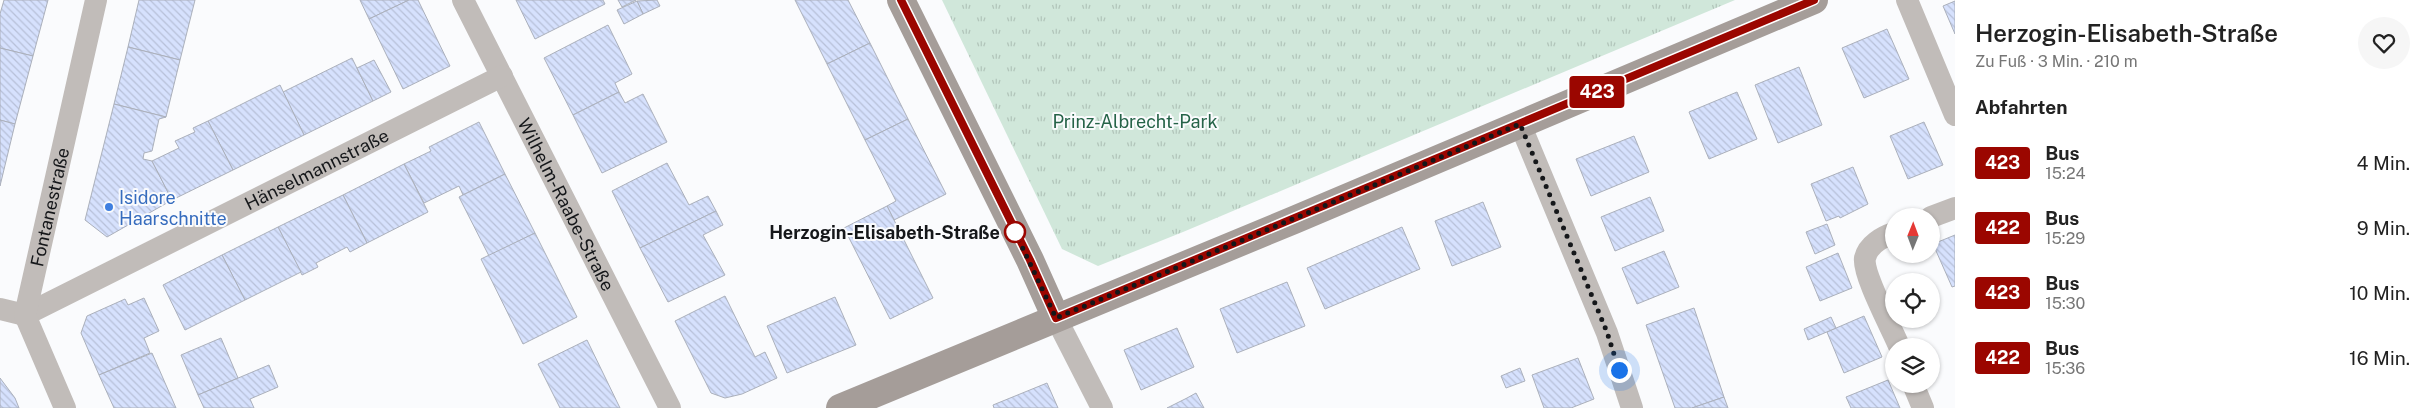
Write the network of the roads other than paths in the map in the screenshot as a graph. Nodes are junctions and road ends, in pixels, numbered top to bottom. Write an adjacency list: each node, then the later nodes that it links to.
1 (96, 0): 13 (street, Fontanestraße)
2 (463, 0): 6 (street, Wilhelm-Raabe-Straße)
3 (901, 0): 14 (street)
4 (1814, 0): 8 (street)
5 (1907, 0): 7 (street)
6 (502, 76): 13 (street, Hänselmannstraße); 18 (street, Wilhelm-Raabe-Straße)
7 (1955, 116)
8 (1520, 124): 14 (street); 21 (street)
9 (1955, 208): 10 (street)
10 (1940, 214)
11 (1885, 238): 15 (street)
12 (0, 309): 13 (street)
13 (25, 315): 17 (street)
14 (1056, 318): 19 (street); 20 (street)
15 (1895, 338)
16 (1917, 393): 22 (street)
17 (65, 408)
18 (670, 408)
19 (840, 408)
20 (1102, 408)
21 (1632, 408)
22 (1923, 408)

